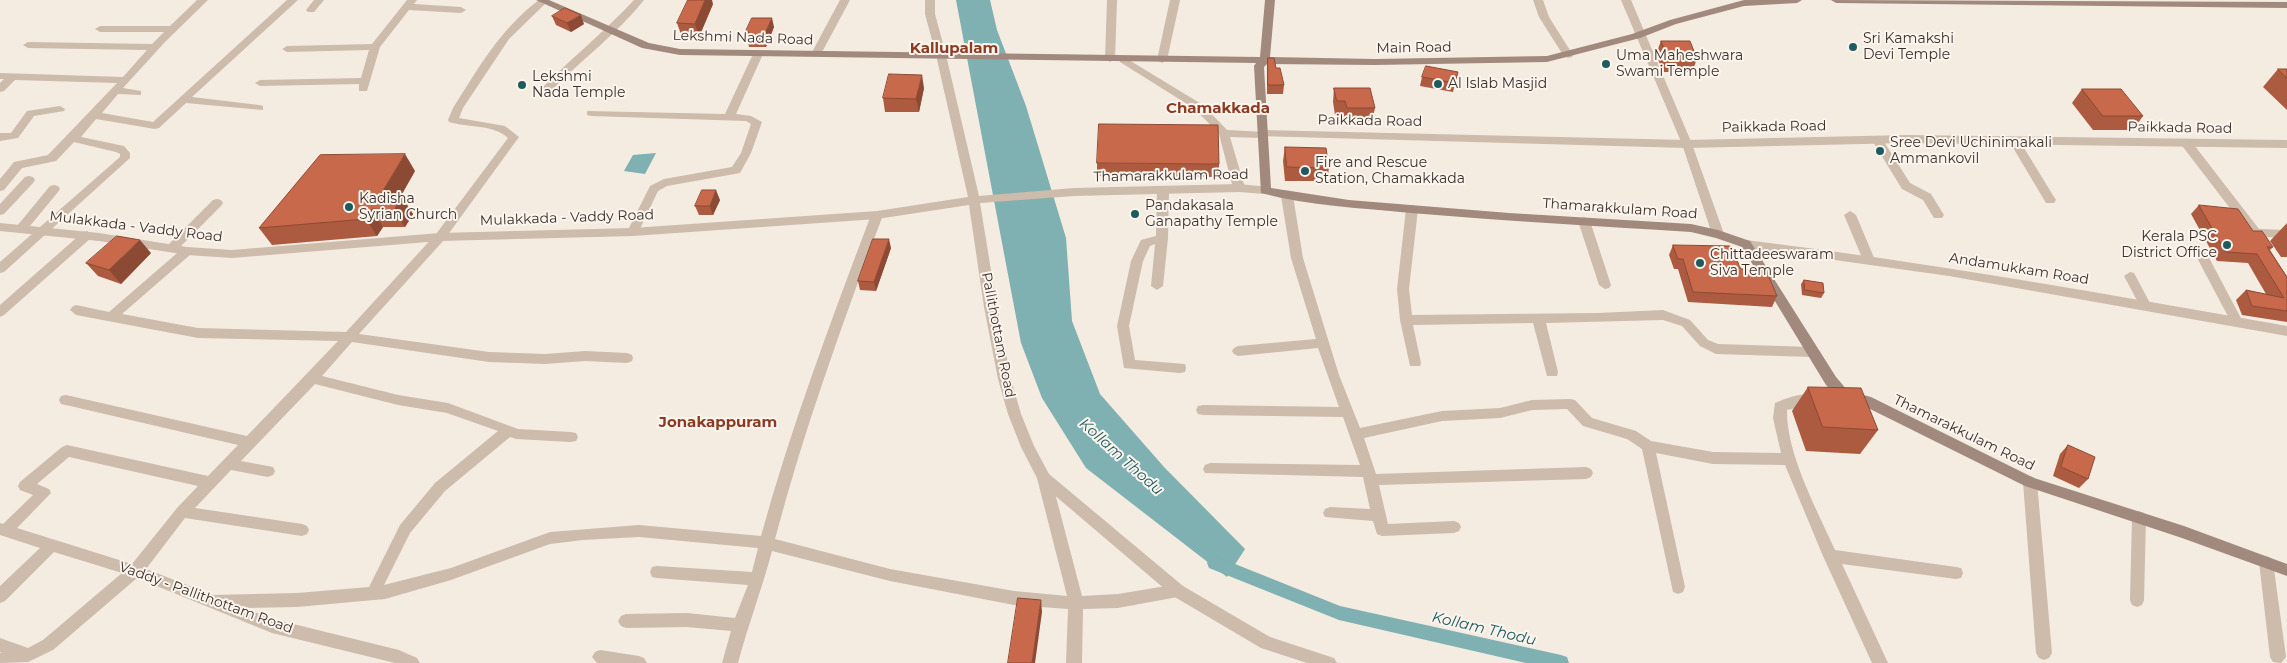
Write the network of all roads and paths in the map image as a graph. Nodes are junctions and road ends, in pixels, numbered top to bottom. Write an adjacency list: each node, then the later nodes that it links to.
1 (203, 0): 20 (street)
2 (293, 0): 44 (street)
3 (319, 0): 17 (street)
4 (639, 0): 21 (street)
5 (845, 0): 28 (street)
6 (930, 0): 29 (street, Pallithottam Road)
7 (1112, 0): 32 (street)
8 (1175, 0): 34 (street)
9 (1270, 0): 35 (main road)
10 (1538, 0): 30 (street)
11 (1626, 0): 22 (street)
12 (1797, 0): 22 (main road, Main Road)
13 (1836, 0): 16 (main road)
14 (542, 1): 21 (main road, Lekshmi Nada Road); 83 (street)
15 (409, 3): 18 (street); 25 (street)
16 (2287, 4)
17 (311, 10)
18 (461, 10)
19 (100, 28): 20 (street)
20 (173, 28): 24 (street)
21 (611, 30): 27 (main road, Lekshmi Nada Road); 41 (street)
22 (1641, 34): 30 (main road, Main Road); 56 (street)
23 (28, 45): 24 (street)
24 (155, 47): 38 (street)
25 (375, 47): 26 (street); 39 (street)
26 (287, 49)
27 (758, 54): 28 (main road, Lekshmi Nada Road); 49 (street)
28 (816, 54): 29 (main road, Lekshmi Nada Road)
29 (941, 55): 31 (main road, Lekshmi Nada Road); 66 (street, Pallithottam Road)
30 (1568, 55): 35 (main road, Main Road)
31 (1024, 56): 32 (main road, Main Road)
32 (1110, 59): 33 (main road, Main Road)
33 (1124, 60): 34 (main road, Main Road); 51 (street)
34 (1162, 60): 35 (main road, Main Road)
35 (1265, 60): 52 (main road)
36 (0, 76): 37 (street)
37 (13, 76): 38 (street); 40 (street)
38 (125, 80): 42 (street)
39 (260, 82)
40 (0, 88)
41 (547, 90)
42 (116, 91): 43 (street); 48 (street)
43 (137, 93)
44 (185, 100): 45 (street); 48 (street)
45 (259, 108)
46 (60, 110): 53 (street)
47 (591, 113): 49 (street)
48 (94, 115): 50 (street)
49 (729, 117): 78 (street)
50 (76, 133): 60 (street); 77 (street)
51 (1224, 133): 52 (street, Paikkada Road); 61 (street)
52 (1262, 134): 56 (street, Paikkada Road); 64 (main road)
53 (0, 137)
54 (1877, 140): 55 (street, Paikkada Road); 56 (street, Paikkada Road); 73 (street)
55 (2014, 141): 57 (street, Paikkada Road); 67 (street)
56 (1687, 144): 80 (street)
57 (2187, 144): 58 (street, Paikkada Road); 79 (street)
58 (2287, 144)
59 (29, 180): 70 (street)
60 (0, 187)
61 (1239, 188): 63 (street, Thamarakkulam Road); 64 (street, Thamarakkulam Road)
62 (54, 189): 76 (street)
63 (1163, 190): 66 (street, Thamarakkulam Road); 84 (street)
64 (1265, 190): 65 (main road, Thamarakkulam Road)
65 (1287, 196): 69 (main road, Thamarakkulam Road); 104 (street)
66 (980, 199): 71 (street, Mulakkada - Vaddy Road); 127 (street, Pallithottam Road)
67 (2050, 200)
68 (217, 203): 86 (street)
69 (1412, 209): 74 (main road, Thamarakkulam Road); 100 (street)
70 (0, 211)
71 (877, 215): 78 (street, Mulakkada - Vaddy Road); 137 (street)
72 (1850, 215): 90 (street)
73 (1938, 215)
74 (1584, 221): 80 (main road, Thamarakkulam Road); 93 (street)
75 (0, 227): 76 (street, Mulakkada - Vaddy Road)
76 (21, 229): 77 (street, Mulakkada - Vaddy Road)
77 (43, 230): 82 (street, Mulakkada - Vaddy Road); 91 (street)
78 (633, 232): 83 (street, Mulakkada - Vaddy Road)
79 (2256, 233): 81 (street); 89 (street)
80 (1718, 234): 85 (main road, Thamarakkulam Road)
81 (2287, 234)
82 (87, 235): 86 (street, Mulakkada - Vaddy Road); 97 (street)
83 (440, 237): 87 (street, Mulakkada - Vaddy Road); 103 (street)
84 (1162, 238): 94 (street); 109 (street)
85 (1746, 244): 90 (street, Andamukkam Road); 106 (main road)
86 (172, 248): 87 (street, Mulakkada - Vaddy Road)
87 (187, 251): 98 (street)
88 (2201, 254): 101 (street)
89 (2271, 256)
90 (1869, 260): 95 (street, Andamukkam Road)
91 (0, 269)
92 (2130, 276): 95 (street)
93 (1605, 285)
94 (1156, 286)
95 (2145, 305): 101 (street, Andamukkam Road)
96 (76, 310): 98 (street)
97 (0, 312)
98 (112, 316): 103 (street)
99 (1538, 318): 100 (street); 106 (street); 110 (street)
100 (1406, 320): 108 (street)
101 (2237, 322): 102 (street, Andamukkam Road)
102 (2287, 331)
103 (348, 337): 107 (street); 111 (street)
104 (1324, 343): 105 (street); 115 (street)
105 (1238, 351)
106 (1812, 352): 112 (main road)
107 (627, 358)
108 (1415, 362)
109 (1180, 368)
110 (1552, 372)
111 (312, 378): 116 (street); 119 (street)
112 (1844, 395): 121 (street); 128 (main road, Thamarakkulam Road)
113 (66, 400): 119 (street)
114 (1203, 410): 115 (street)
115 (1346, 412): 117 (street)
116 (509, 430): 118 (street); 148 (street)
117 (1357, 434): 120 (street); 126 (street)
118 (571, 437)
119 (248, 442): 122 (street)
120 (1648, 446): 121 (street); 146 (street)
121 (1790, 459): 139 (street)
122 (228, 464): 124 (street); 129 (street)
123 (1210, 470): 126 (street)
124 (268, 471)
125 (1586, 473): 126 (street)
126 (1370, 476): 132 (street)
127 (1044, 478): 147 (street, Pallithottam Road); 152 (street)
128 (2030, 482): 133 (main road, Thamarakkulam Road); 156 (street)
129 (211, 483): 130 (street); 135 (street)
130 (182, 512): 136 (street); 142 (street)
131 (1330, 513): 132 (street)
132 (1380, 516): 134 (street)
133 (2139, 517): 140 (main road, Thamarakkulam Road); 150 (street)
134 (1454, 527)
135 (2, 530): 138 (street, Vaddy - Pallithottam Road)
136 (302, 530)
137 (766, 543): 145 (street); 148 (street); 152 (street)
138 (53, 544): 142 (street, Vaddy - Pallithottam Road); 149 (street)
139 (1830, 556): 144 (street); 166 (street)
140 (2266, 562): 141 (main road, Thamarakkulam Road); 159 (street)
141 (2287, 570)
142 (135, 571): 151 (street, Vaddy - Pallithottam Road); 157 (street)
143 (657, 572): 145 (street)
144 (1956, 573)
145 (757, 579): 154 (street)
146 (1678, 587)
147 (1178, 591): 152 (street); 165 (street, Pallithottam Road)
148 (373, 593): 151 (street)
149 (0, 596)
150 (2137, 600)
151 (212, 602): 161 (street, Vaddy - Pallithottam Road)
152 (1076, 603): 164 (street)
153 (626, 621): 154 (street)
154 (740, 625): 163 (street)
155 (0, 645): 157 (street)
156 (2044, 653)
157 (28, 655): 160 (street)
158 (600, 657): 162 (street)
159 (2278, 657)
160 (0, 660)
161 (412, 663)
162 (638, 663)
163 (730, 663)
164 (1074, 663)
165 (1329, 663)
166 (1880, 663)

